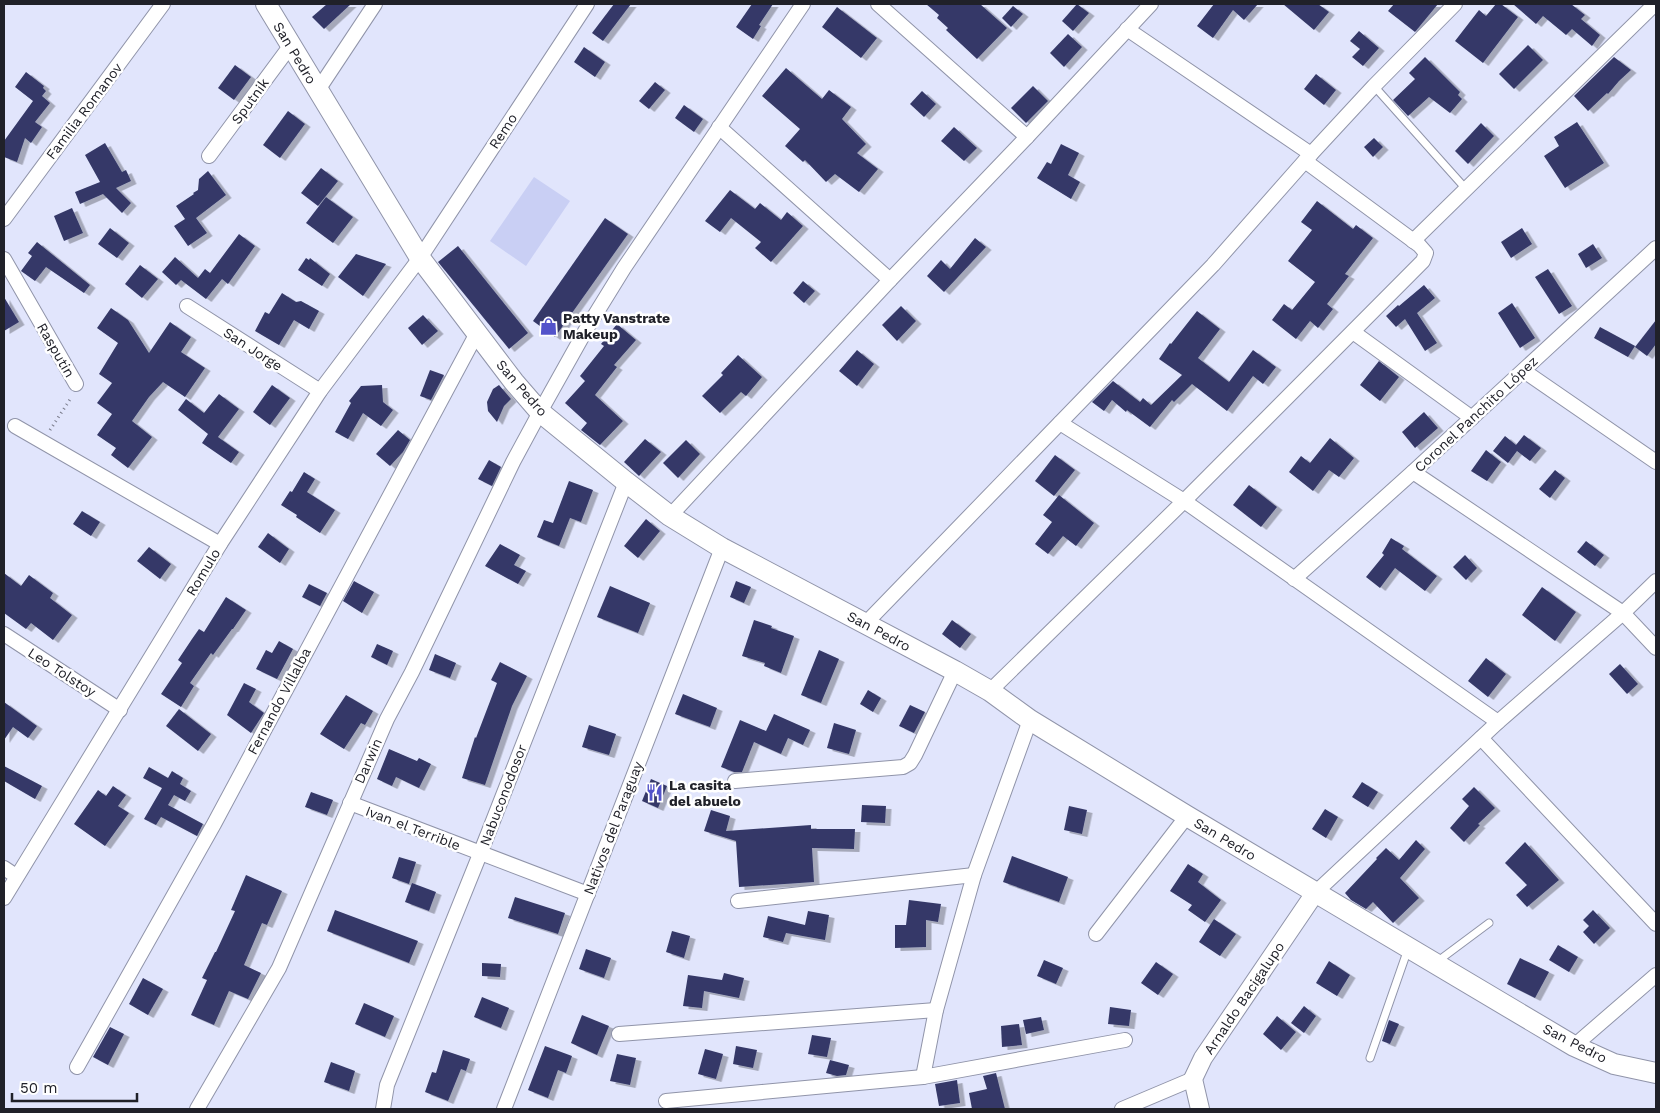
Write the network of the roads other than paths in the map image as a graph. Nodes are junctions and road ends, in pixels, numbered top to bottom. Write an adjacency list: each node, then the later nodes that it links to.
1 (163, 4): 19 (street, Familia Romanov)
2 (266, 4): 11 (main road, San Pedro)
3 (375, 4): 13 (street)
4 (587, 4): 22 (street, Remo)
5 (803, 4): 14 (street, Darwin)
6 (878, 4): 15 (street)
7 (1152, 4): 10 (street)
8 (1455, 4): 12 (street)
9 (1655, 4): 18 (street)
10 (1127, 29): 15 (street); 17 (street)
11 (291, 45): 13 (main road, San Pedro); 16 (street, Sputnik)
12 (1374, 86): 17 (street); 18 (lane)
13 (318, 90): 22 (main road, San Pedro)
14 (719, 127): 24 (street); 31 (street, Darwin)
15 (1027, 137): 24 (street)
16 (209, 156)
17 (1308, 157): 20 (street); 33 (street)
18 (1466, 189): 20 (street)
19 (4, 219)
20 (1414, 240): 26 (street)
21 (1656, 248): 28 (street, Coronel Panchito López)
22 (420, 258): 27 (main road, San Pedro); 30 (street, Romulo)
23 (4, 259): 29 (street, Rasputin)
24 (890, 280): 39 (street)
25 (186, 306): 30 (street, San Jorge)
26 (1353, 332): 32 (street); 38 (street)
27 (477, 333): 31 (main road, San Pedro); 76 (street, Fernando Villalba)
28 (1524, 371): 32 (street, Coronel Panchito López); 35 (street)
29 (76, 384)
30 (320, 391): 40 (street, Romulo)
31 (540, 412): 37 (main road, San Pedro); 55 (street, Darwin)
32 (1472, 418): 36 (street, Coronel Panchito López)
33 (1060, 423): 38 (street); 45 (street)
34 (15, 426): 40 (street)
35 (1656, 462)
36 (1413, 472): 42 (street, Coronel Panchito López); 44 (street)
37 (626, 482): 39 (main road, San Pedro); 57 (street, Nabuconodosor)
38 (1184, 501): 42 (street); 49 (street)
39 (670, 516): 41 (main road, San Pedro)
40 (220, 544): 50 (street, Romulo)
41 (722, 548): 45 (main road, San Pedro); 62 (street, Nativos del Paraguay)
42 (1294, 579): 52 (street)
43 (1656, 582): 44 (street)
44 (1622, 613): 47 (street); 52 (street)
45 (865, 624): 48 (main road, San Pedro)
46 (4, 634): 50 (street, Leo Tolstoy)
47 (1656, 648)
48 (955, 671): 49 (main road, San Pedro); 54 (street)
49 (990, 691): 51 (main road, San Pedro)
50 (120, 710): 60 (street, Romulo)
51 (1030, 720): 56 (main road, San Pedro); 59 (street)
52 (1498, 722): 53 (street)
53 (1481, 738): 61 (street); 66 (street)
54 (735, 781)
55 (350, 803): 57 (street, Ivan el Terrible); 81 (street, Darwin)
56 (1187, 816): 61 (main road, San Pedro); 67 (street)
57 (480, 854): 62 (street, Ivan el Terrible); 82 (street, Nabuconodosor)
58 (4, 868): 60 (street)
59 (974, 875): 64 (street); 71 (street)
60 (16, 876): 63 (street, Romulo)
61 (1316, 893): 68 (main road, San Pedro); 79 (street, Arnaldo Bacigalupo)
62 (588, 894): 83 (street, Nativos del Paraguay)
63 (4, 898)
64 (738, 901)
65 (1488, 923): 69 (lane)
66 (1656, 924)
67 (1096, 934)
68 (1409, 949): 69 (main road, San Pedro); 75 (lane)
69 (1435, 963): 74 (main road, San Pedro)
70 (1656, 974): 74 (street)
71 (936, 1010): 72 (street); 78 (street)
72 (619, 1034)
73 (1125, 1040): 78 (street)
74 (1574, 1046): 77 (main road, San Pedro)
75 (1370, 1058)
76 (77, 1067)
77 (1656, 1073)
78 (923, 1078): 80 (street)
79 (1194, 1079): 84 (street); 85 (street)
80 (666, 1101)
81 (197, 1109)
82 (383, 1109)
83 (504, 1109)
84 (1122, 1109)
85 (1200, 1109)

